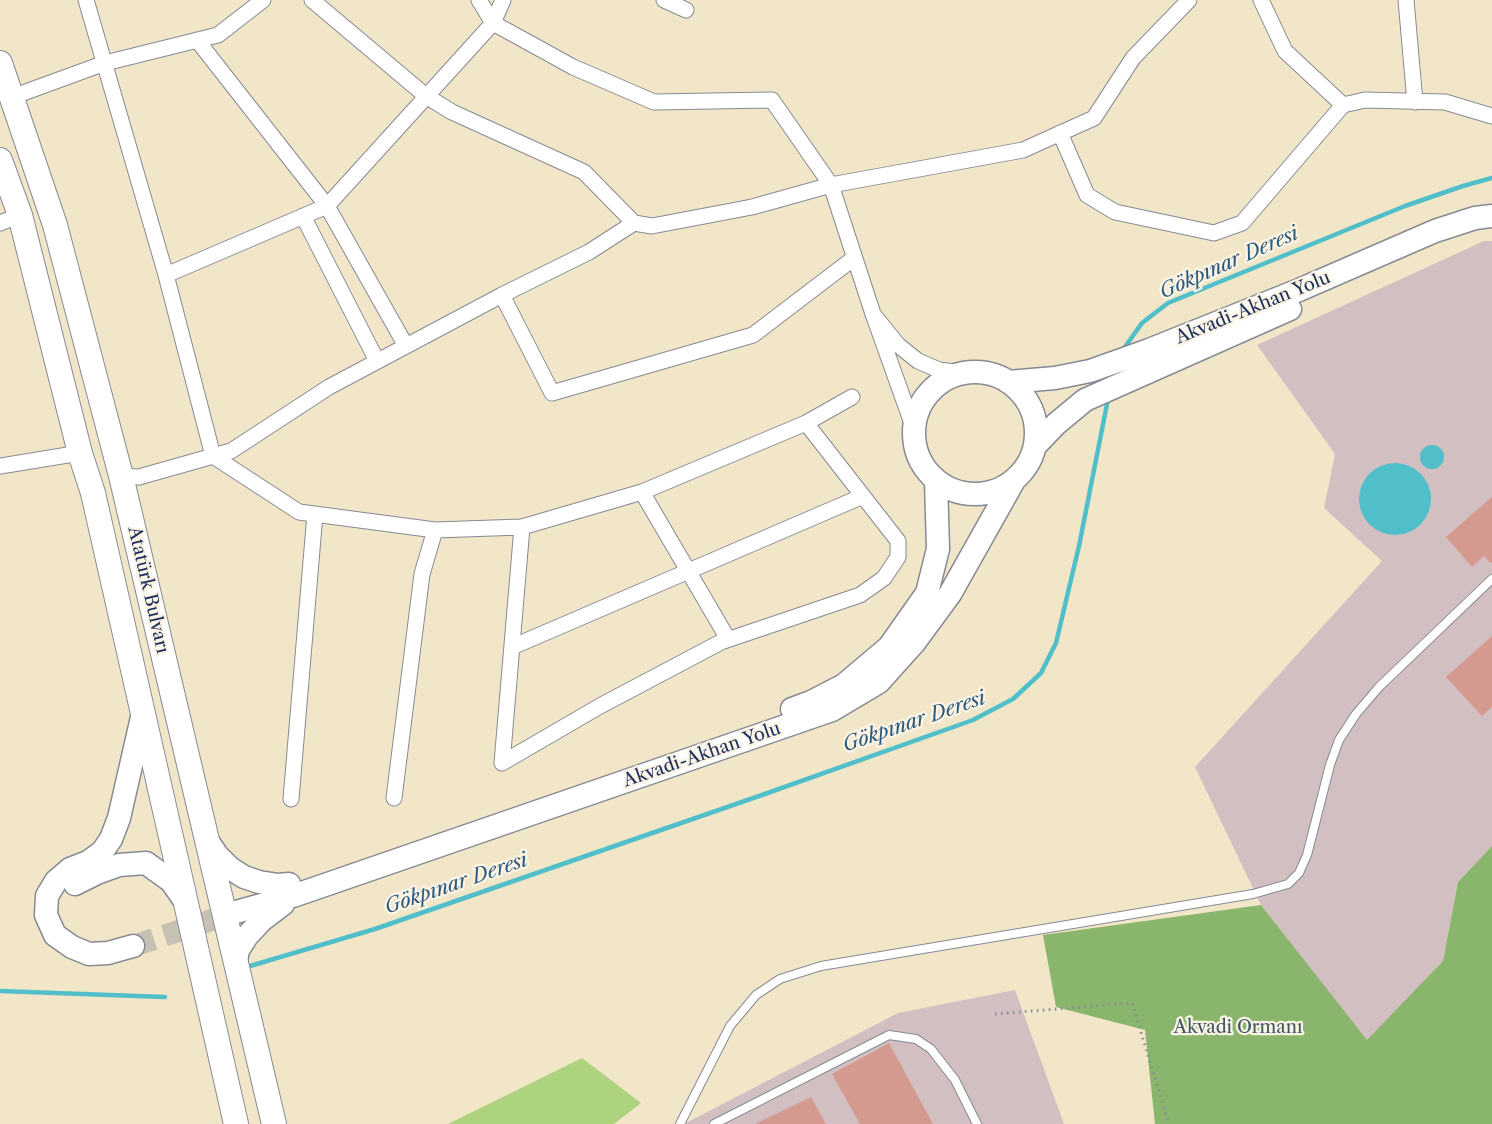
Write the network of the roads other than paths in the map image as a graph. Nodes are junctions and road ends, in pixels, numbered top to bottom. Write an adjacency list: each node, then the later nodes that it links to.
1 (86, 0): 14 (street)
2 (263, 0): 12 (street)
3 (312, 0): 15 (street)
4 (479, 0): 11 (street)
5 (503, 0): 11 (street)
6 (664, 0): 10 (street)
7 (1189, 0): 20 (street)
8 (1261, 0): 18 (street)
9 (1406, 0): 17 (street)
10 (686, 10)
11 (492, 23): 15 (street); 22 (street)
12 (197, 40): 14 (street); 23 (street)
13 (0, 63): 16 (main road, Atatürk Bulvarı)
14 (105, 63): 16 (street); 30 (street)
15 (426, 96): 23 (street); 27 (street)
16 (12, 97): 44 (main road, Atatürk Bulvarı)
17 (1415, 102): 18 (street); 19 (street)
18 (1343, 105): 20 (street)
19 (1492, 116)
20 (1060, 133): 22 (street)
21 (0, 160): 26 (main road, Atatürk Bulvarı)
22 (831, 184): 27 (street); 29 (street)
23 (327, 206): 24 (street); 33 (street)
24 (303, 216): 30 (street); 34 (street)
25 (1492, 216): 36 (main road, Akvadi-Akhan Yolu)
26 (10, 219): 41 (main road, Atatürk Bulvarı)
27 (634, 223): 31 (street)
28 (1492, 230): 40 (main road, Akvadi-Akhan Yolu)
29 (854, 258): 31 (street); 32 (street)
30 (166, 275): 42 (street)
31 (502, 295): 33 (street)
32 (873, 315): 35 (street); 39 (street)
33 (406, 346): 34 (street)
34 (378, 361): 42 (street)
35 (961, 373): 36 (main road); 39 (main road)
36 (1008, 382): 40 (main road)
37 (852, 397): 38 (street)
38 (806, 423): 47 (street); 48 (street)
39 (914, 429): 45 (main road)
40 (1035, 446): 46 (main road)
41 (80, 453): 43 (street); 56 (main road, Atatürk Bulvarı)
42 (213, 456): 44 (street); 49 (street)
43 (0, 466)
44 (121, 476): 59 (main road, Atatürk Bulvarı)
45 (936, 481): 46 (main road); 60 (main road, Akvadi-Akhan Yolu)
46 (1013, 482): 60 (main road, Akvadi-Akhan Yolu)
47 (642, 492): 50 (street); 52 (street)
48 (863, 496): 52 (street); 54 (street)
49 (315, 514): 51 (street); 58 (street)
50 (522, 527): 51 (street); 55 (street)
51 (435, 530): 57 (street)
52 (689, 572): 54 (street); 55 (street)
53 (1492, 579): 66 (lane)
54 (728, 639): 55 (street)
55 (512, 648)
56 (143, 713): 61 (main road, Atatürk Bulvarı); 61 (main road)
57 (394, 798)
58 (291, 799)
59 (207, 840): 60 (main road); 63 (main road, Atatürk Bulvarı)
60 (291, 890): 62 (main road); 63 (main road)
61 (185, 901): 64 (main road, Atatürk Bulvarı)
62 (234, 906)
63 (236, 961): 65 (main road, Atatürk Bulvarı)
64 (236, 1124)
65 (274, 1124)
66 (680, 1124)
67 (714, 1124): 68 (lane)
68 (977, 1124)

